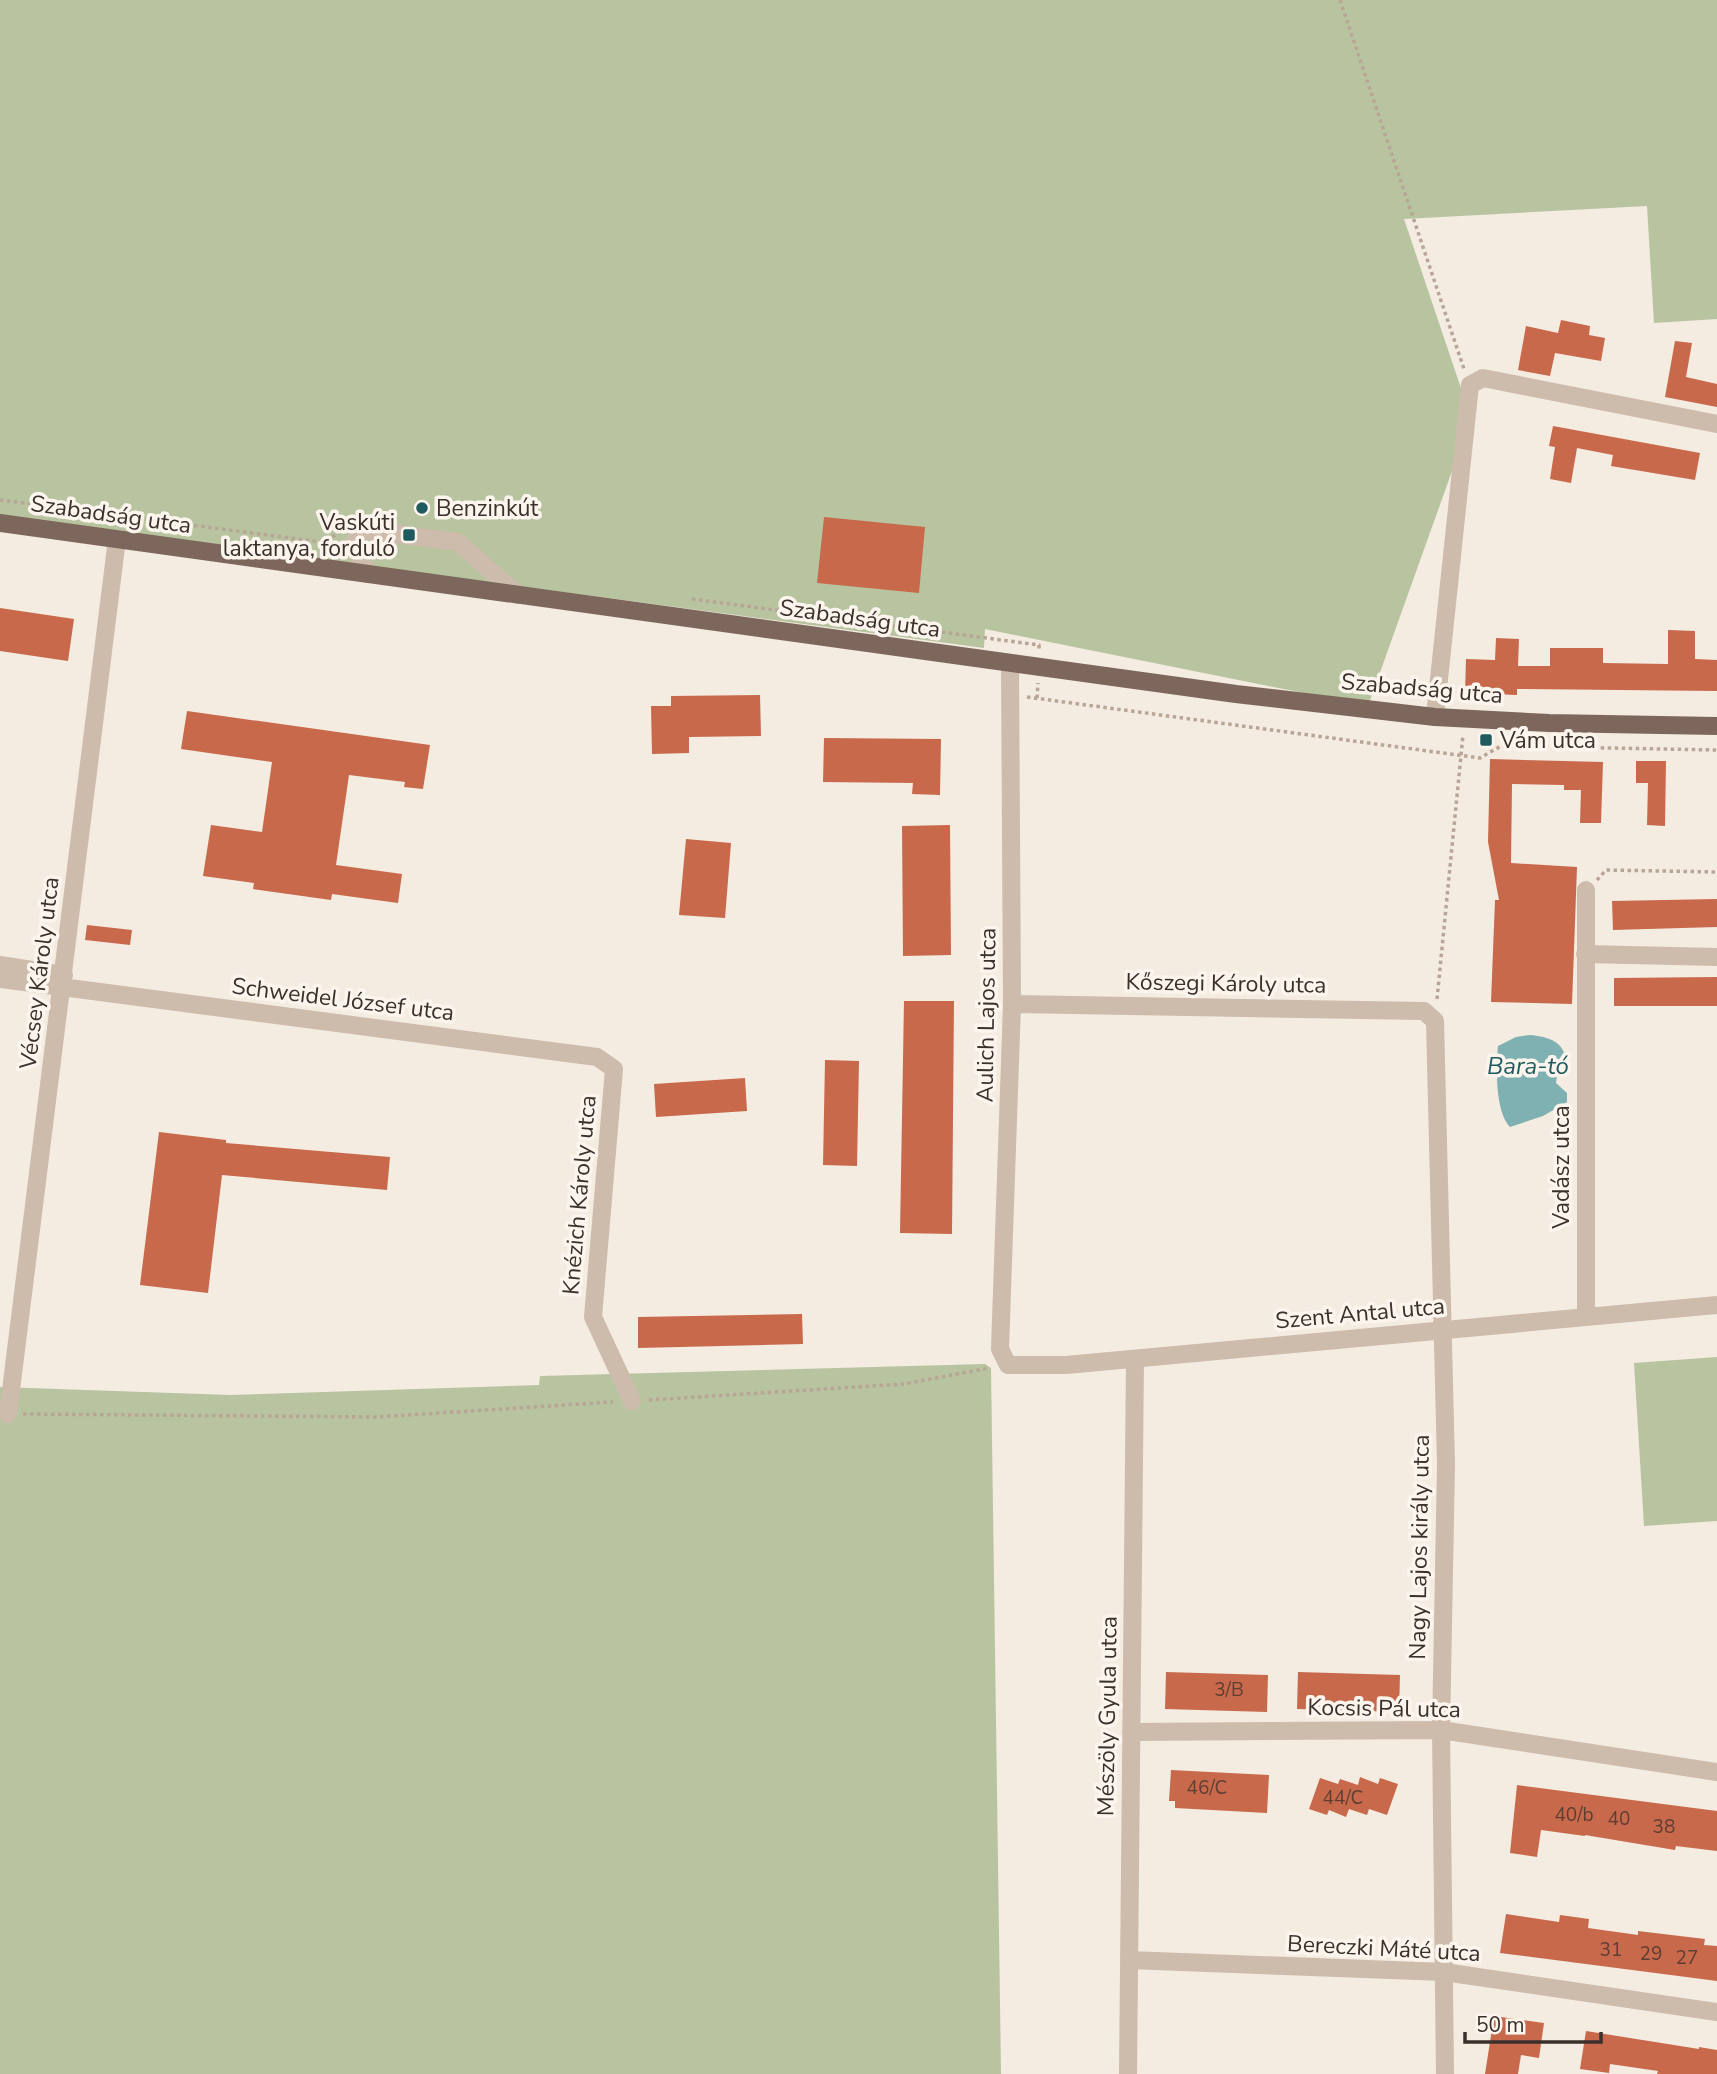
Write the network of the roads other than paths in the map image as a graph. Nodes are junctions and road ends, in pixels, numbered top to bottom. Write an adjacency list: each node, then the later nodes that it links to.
1 (1717, 424): 7 (street)
2 (0, 523): 3 (main road, Szabadság utca)
3 (117, 539): 4 (main road, Szabadság utca); 14 (street, Vécsey Károly utca)
4 (368, 574): 5 (main road, Szabadság utca); 5 (street)
5 (518, 595): 6 (main road, Szabadság utca)
6 (1010, 664): 7 (main road, Szabadság utca); 15 (street, Aulich Lajos utca)
7 (1435, 717): 8 (main road, Szabadság utca)
8 (1717, 726)
9 (1586, 890): 10 (street, Vadász utca)
10 (1585, 954): 11 (street); 19 (street, Vadász utca)
11 (1717, 957)
12 (0, 965): 14 (street, Schweidel József utca)
13 (0, 979): 14 (street)
14 (63, 981): 17 (street, Schweidel József utca); 24 (street, Vécsey Károly utca)
15 (1012, 1004): 16 (street, Kőszegi Károly utca); 22 (street, Aulich Lajos utca)
16 (1435, 1021): 20 (street, Nagy Lajos király utca)
17 (614, 1069): 23 (street, Knézich Károly utca)
18 (1717, 1305): 19 (street, Szent Antal utca)
19 (1586, 1317): 20 (street, Szent Antal utca)
20 (1443, 1329): 21 (street, Szent Antal utca); 25 (street, Nagy Lajos király utca)
21 (1135, 1359): 22 (street, Szent Antal utca); 26 (street, Mészöly Gyula utca)
22 (1009, 1365)
23 (632, 1401)
24 (8, 1413)
25 (1441, 1730): 26 (street, Kocsis Pál utca); 27 (street, Kocsis Pál utca); 29 (street, Nagy Lajos király utca)
26 (1131, 1732): 28 (street, Mészöly Gyula utca)
27 (1717, 1772)
28 (1129, 1961): 29 (street, Bereczki Máté utca); 31 (street, Mészöly Gyula utca)
29 (1444, 1972): 30 (street, Bereczki Máté utca); 32 (street, Nagy Lajos király utca)
30 (1717, 2012)
31 (1128, 2074)
32 (1445, 2074)

